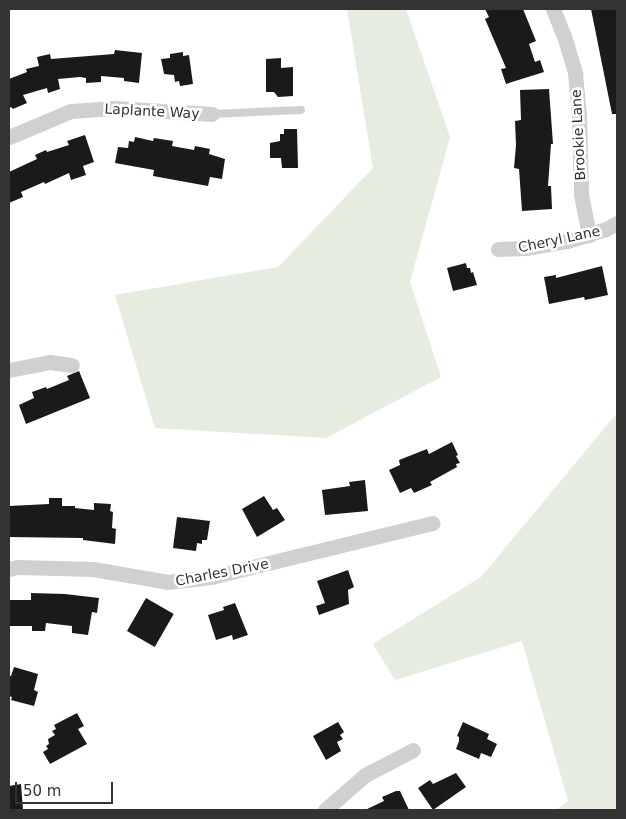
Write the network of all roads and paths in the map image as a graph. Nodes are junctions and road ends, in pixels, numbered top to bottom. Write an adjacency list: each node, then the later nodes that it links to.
1 (553, 9): 6 (street, Brookie Lane)
2 (301, 110): 3 (lane, Laplante Way)
3 (212, 114): 4 (street, Laplante Way)
4 (9, 137)
5 (617, 223): 6 (street, Cheryl Lane)
6 (589, 235): 7 (street, Cheryl Lane)
7 (498, 249)
8 (72, 365): 9 (street)
9 (9, 370)
10 (433, 523): 11 (street, Charles Drive)
11 (9, 569)
12 (413, 750): 13 (street)
13 (325, 810)

